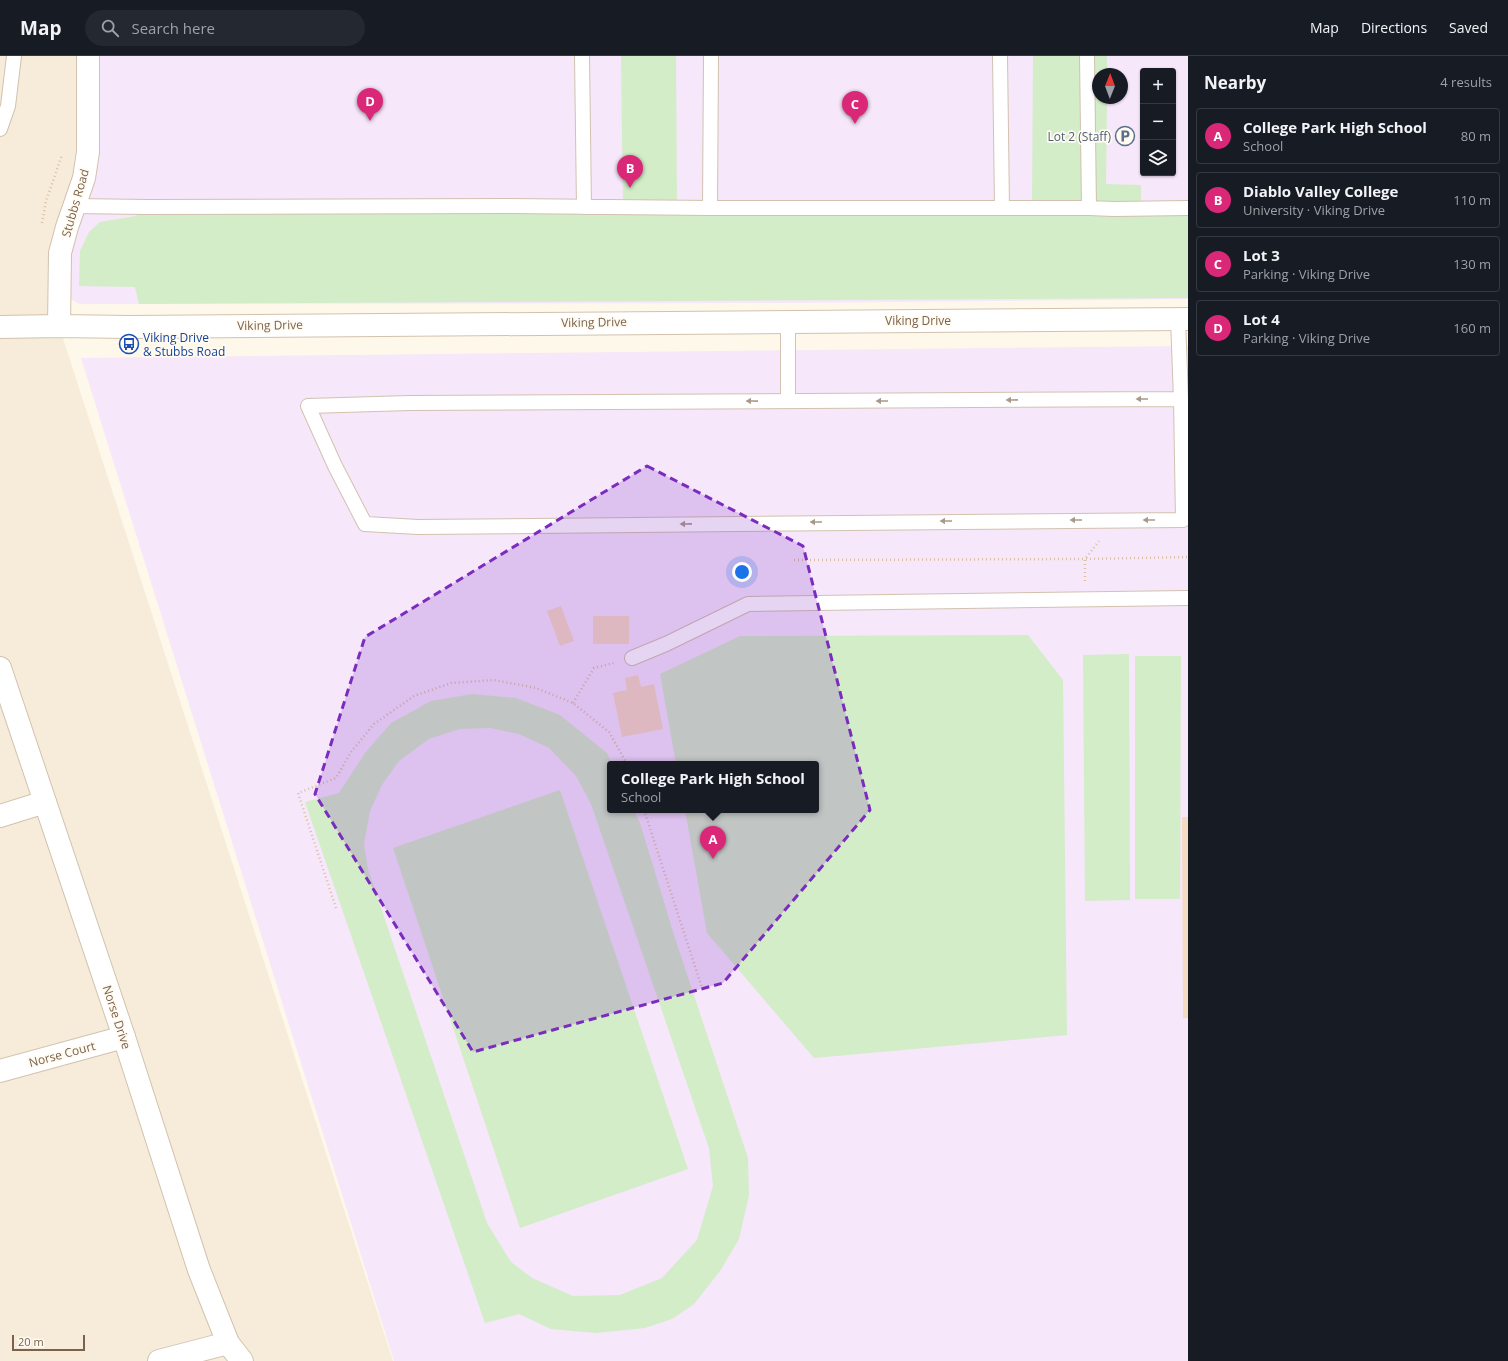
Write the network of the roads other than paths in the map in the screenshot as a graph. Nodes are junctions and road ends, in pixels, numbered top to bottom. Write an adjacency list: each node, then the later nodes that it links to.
1 (14, 56): 7 (lane)
2 (88, 56): 8 (street, Stubbs Road)
3 (582, 56): 9 (lane)
4 (711, 56): 10 (lane)
5 (1000, 56): 11 (lane)
6 (1087, 56): 12 (lane)
7 (0, 128)
8 (74, 206): 9 (lane); 16 (street, Stubbs Road)
9 (584, 207): 10 (lane)
10 (710, 208): 11 (lane)
11 (1002, 208): 12 (lane)
12 (1089, 208): 13 (lane)
13 (1188, 208)
14 (1183, 319): 15 (street, Viking Drive); 18 (lane)
15 (788, 321): 16 (street, Viking Drive); 19 (lane)
16 (59, 326): 17 (street, Viking Drive)
17 (0, 327)
18 (1181, 399): 19 (lane, one-way to 19); 19 (lane)
19 (788, 401)
20 (1188, 598): 21 (lane)
21 (632, 658)
22 (0, 668): 23 (street, Norse Drive)
23 (45, 802): 24 (street); 25 (street, Norse Drive)
24 (0, 816)
25 (124, 1038): 26 (street, Norse Court); 27 (street, Norse Drive)
26 (0, 1071)
27 (228, 1343): 28 (street); 29 (street, Norse Drive)
28 (159, 1361)
29 (242, 1361)

